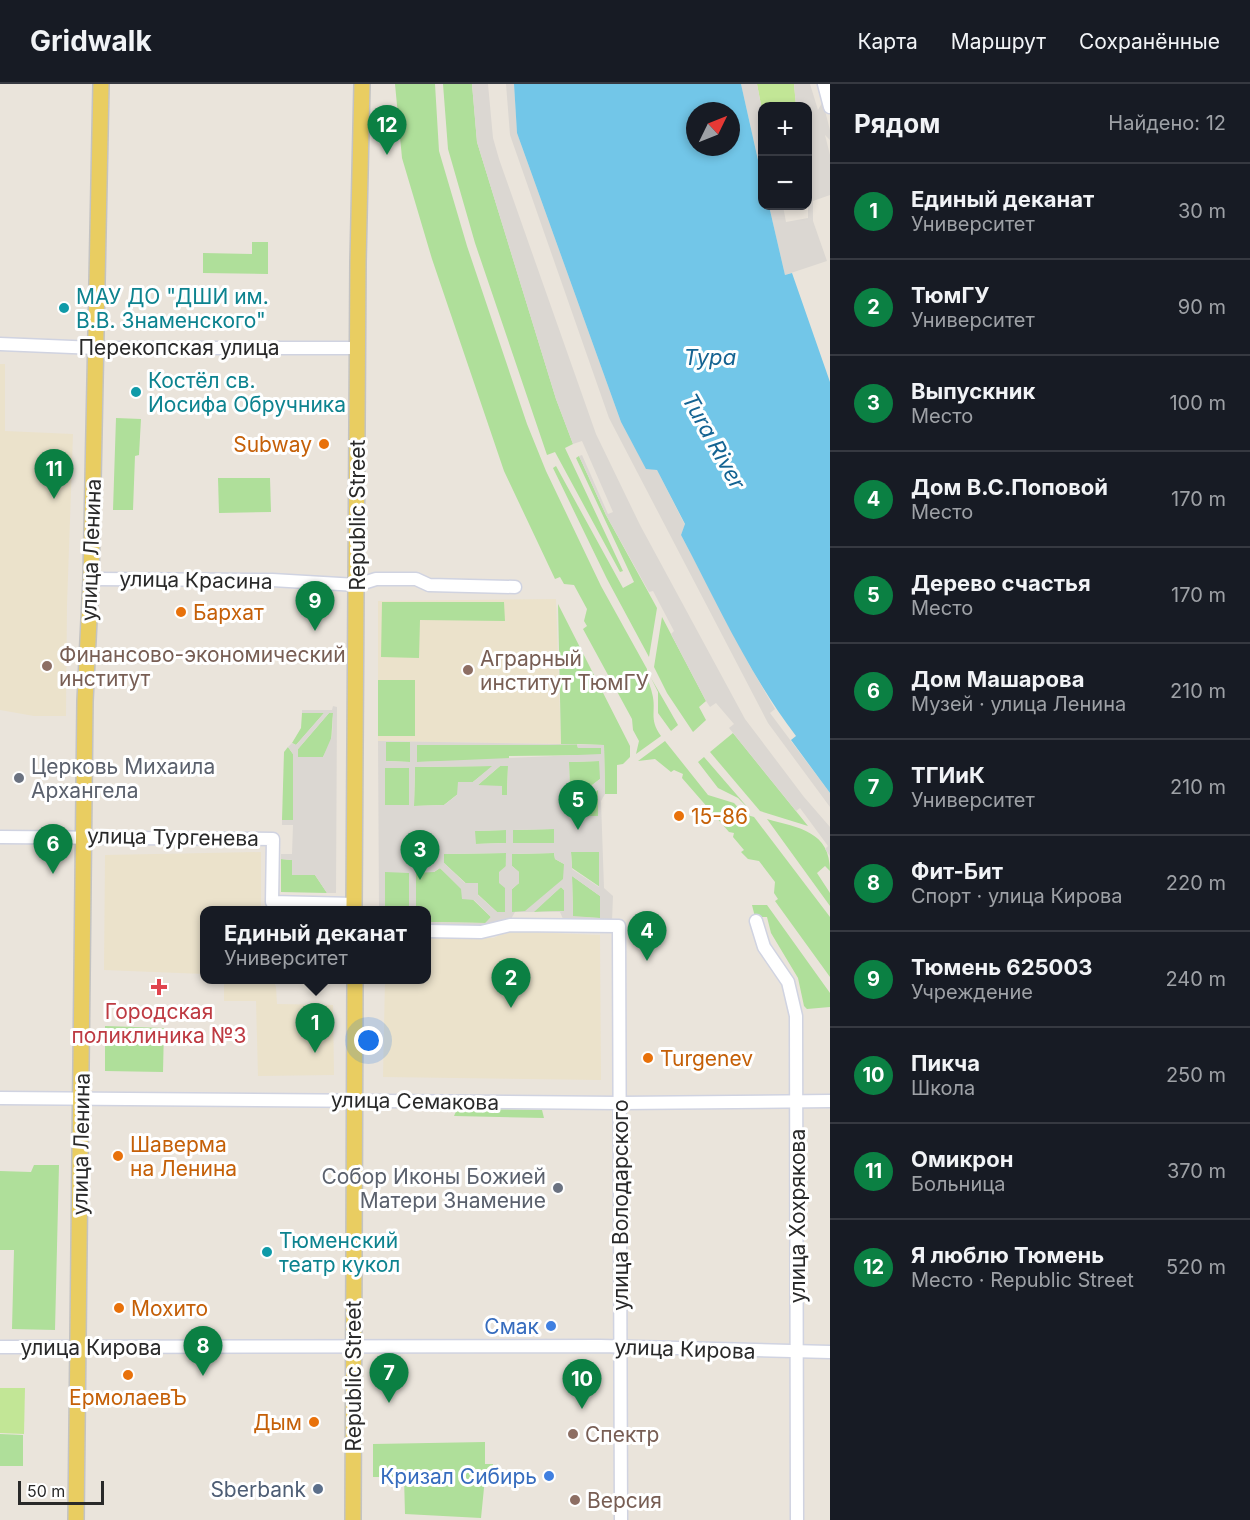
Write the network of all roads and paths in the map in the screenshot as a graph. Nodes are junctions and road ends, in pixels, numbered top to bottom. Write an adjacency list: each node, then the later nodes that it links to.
1 (101, 84): 6 (main road, улица Ленина)
2 (362, 84): 7 (main road, Republic Street)
3 (824, 84): 4 (street)
4 (830, 107)
5 (0, 344): 6 (street, Перекопская улица)
6 (96, 348): 7 (street, Перекопская улица); 8 (main road, улица Ленина)
7 (358, 348): 9 (main road, Republic Street)
8 (92, 579): 9 (street, улица Красина); 11 (main road, улица Ленина)
9 (357, 585): 10 (street, улица Красина); 14 (main road, Republic Street)
10 (515, 587)
11 (85, 836): 12 (street, улица Тургенева); 13 (street, улица Тургенева); 19 (main road, улица Ленина)
12 (0, 837)
13 (338, 906)
14 (354, 906)
15 (756, 921): 21 (street, улица Хохрякова)
16 (431, 931): 23 (street, улица Володарского)
17 (355, 984): 20 (main road, Republic Street)
18 (0, 1098): 19 (street, улица Семакова)
19 (82, 1099): 20 (street, улица Семакова); 25 (main road, улица Ленина)
20 (354, 1101): 23 (street, улица Семакова); 27 (main road, Republic Street)
21 (796, 1101): 22 (street, улица Семакова); 23 (street, улица Семакова); 28 (street, улица Хохрякова)
22 (830, 1101)
23 (620, 1103): 26 (street, улица Володарского)
24 (0, 1347): 25 (street, улица Кирова)
25 (78, 1347): 27 (street, улица Кирова); 30 (main road, улица Ленина)
26 (621, 1347): 27 (street, улица Кирова); 28 (street, улица Кирова); 32 (street, улица Володарского)
27 (353, 1348): 31 (main road, Republic Street)
28 (797, 1352): 29 (street, улица Кирова); 33 (street, улица Хохрякова)
29 (830, 1352)
30 (76, 1520)
31 (353, 1520)
32 (621, 1520)
33 (796, 1520)

